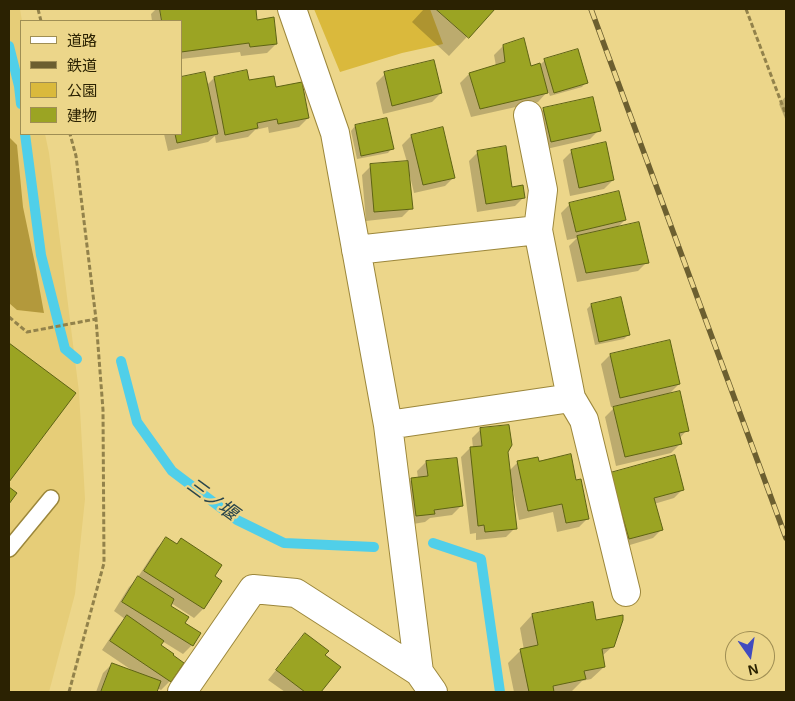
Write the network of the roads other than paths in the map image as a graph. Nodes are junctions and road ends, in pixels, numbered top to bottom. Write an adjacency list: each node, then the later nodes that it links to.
1 (292, 9): 4 (street)
2 (528, 115): 3 (street)
3 (538, 230): 4 (street); 5 (street)
4 (356, 250): 6 (street)
5 (571, 398): 6 (street); 9 (street)
6 (388, 425): 10 (street)
7 (52, 498): 8 (lane)
8 (9, 549)
9 (626, 592)
10 (426, 682): 11 (street)
11 (182, 692)

